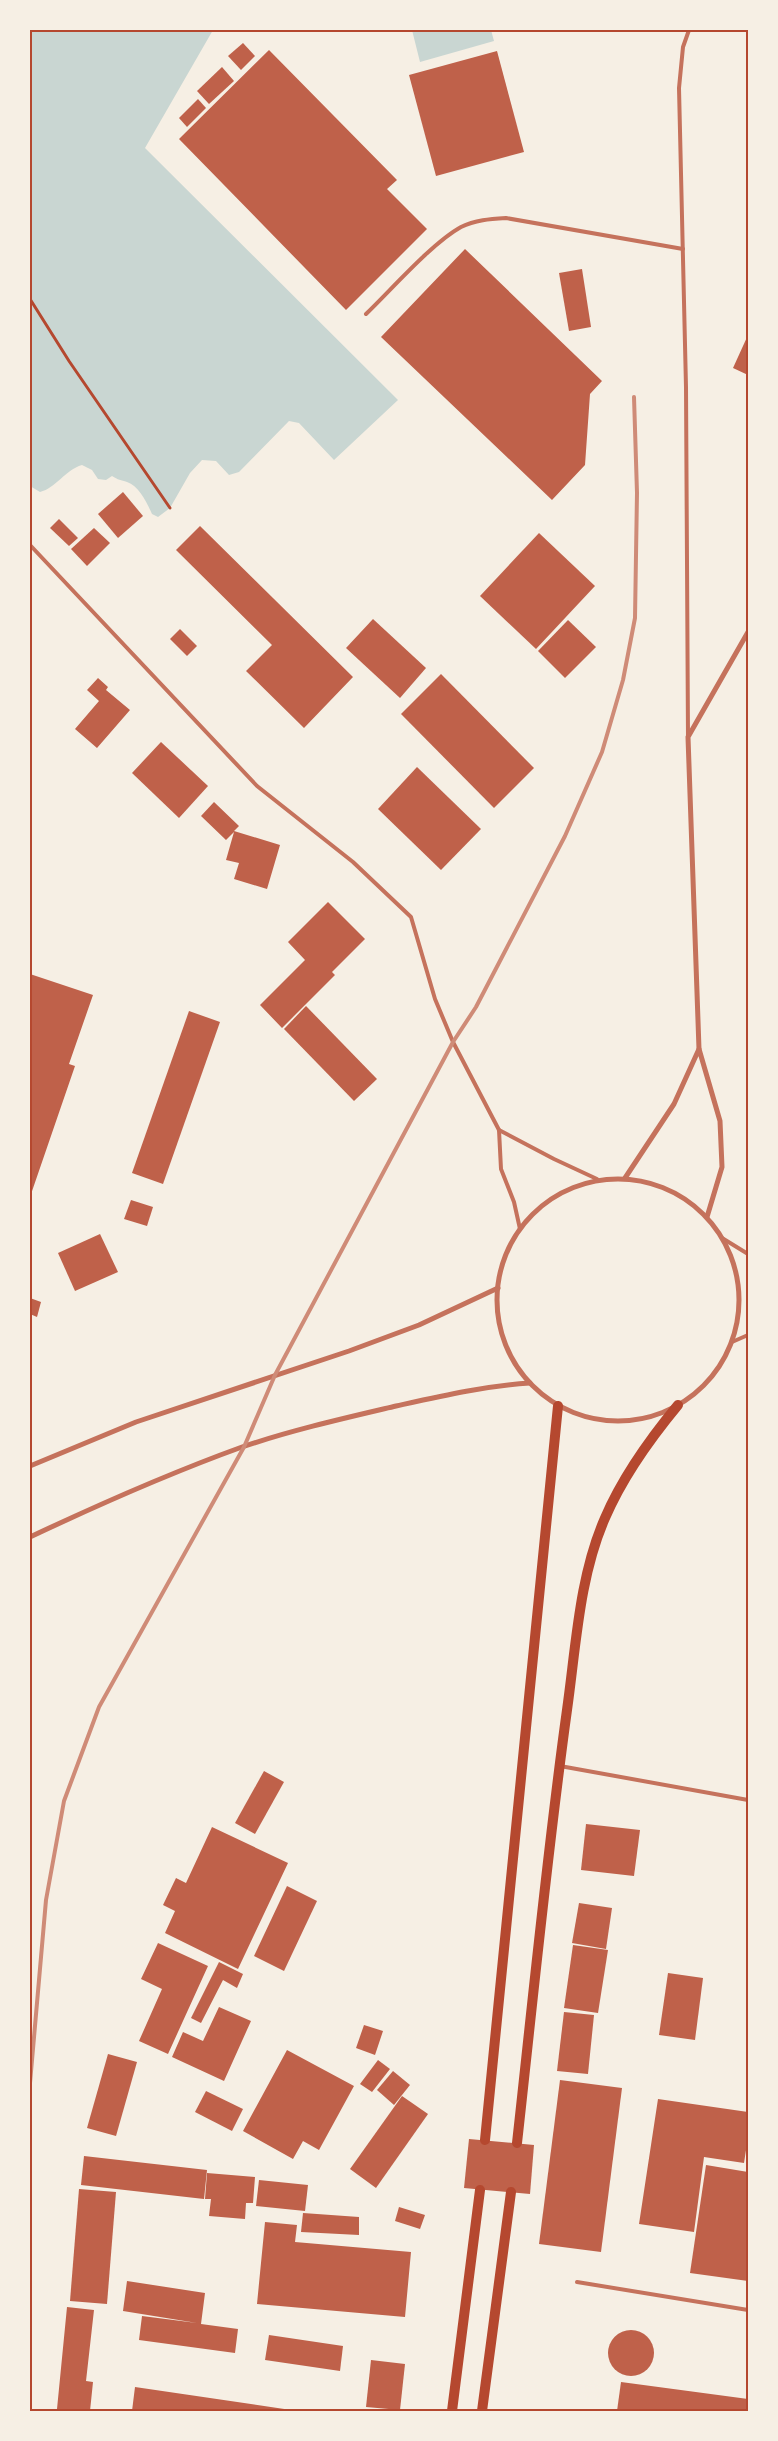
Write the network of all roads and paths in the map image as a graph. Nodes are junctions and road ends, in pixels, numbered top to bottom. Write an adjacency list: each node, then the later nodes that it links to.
1 (689, 30): 2 (lane)
2 (683, 250): 4 (lane); 8 (lane)
3 (30, 298): 5 (path)
4 (366, 314)
5 (170, 508)
6 (30, 544): 10 (lane)
7 (748, 632): 8 (street)
8 (688, 737): 9 (street)
9 (699, 1049): 11 (street); 13 (street)
10 (500, 1130): 12 (lane); 14 (lane)
11 (625, 1178): 12 (street); 13 (street)
12 (597, 1180): 14 (street)
13 (707, 1217): 15 (street)
14 (520, 1229): 17 (street)
15 (722, 1238): 16 (lane); 19 (street)
16 (748, 1254)
17 (498, 1288): 20 (street); 23 (street)
18 (748, 1335): 19 (lane)
19 (732, 1342): 21 (street)
20 (530, 1383): 22 (street); 24 (street)
21 (678, 1405): 22 (street); 25 (main road)
22 (558, 1406): 27 (main road)
23 (30, 1466)
24 (30, 1537)
25 (560, 1766): 26 (lane); 28 (main road)
26 (748, 1800)
27 (485, 2140)
28 (517, 2143)
29 (480, 2190): 33 (main road)
30 (511, 2192): 34 (main road)
31 (577, 2282): 32 (lane)
32 (748, 2310)
33 (452, 2411)
34 (482, 2411)

